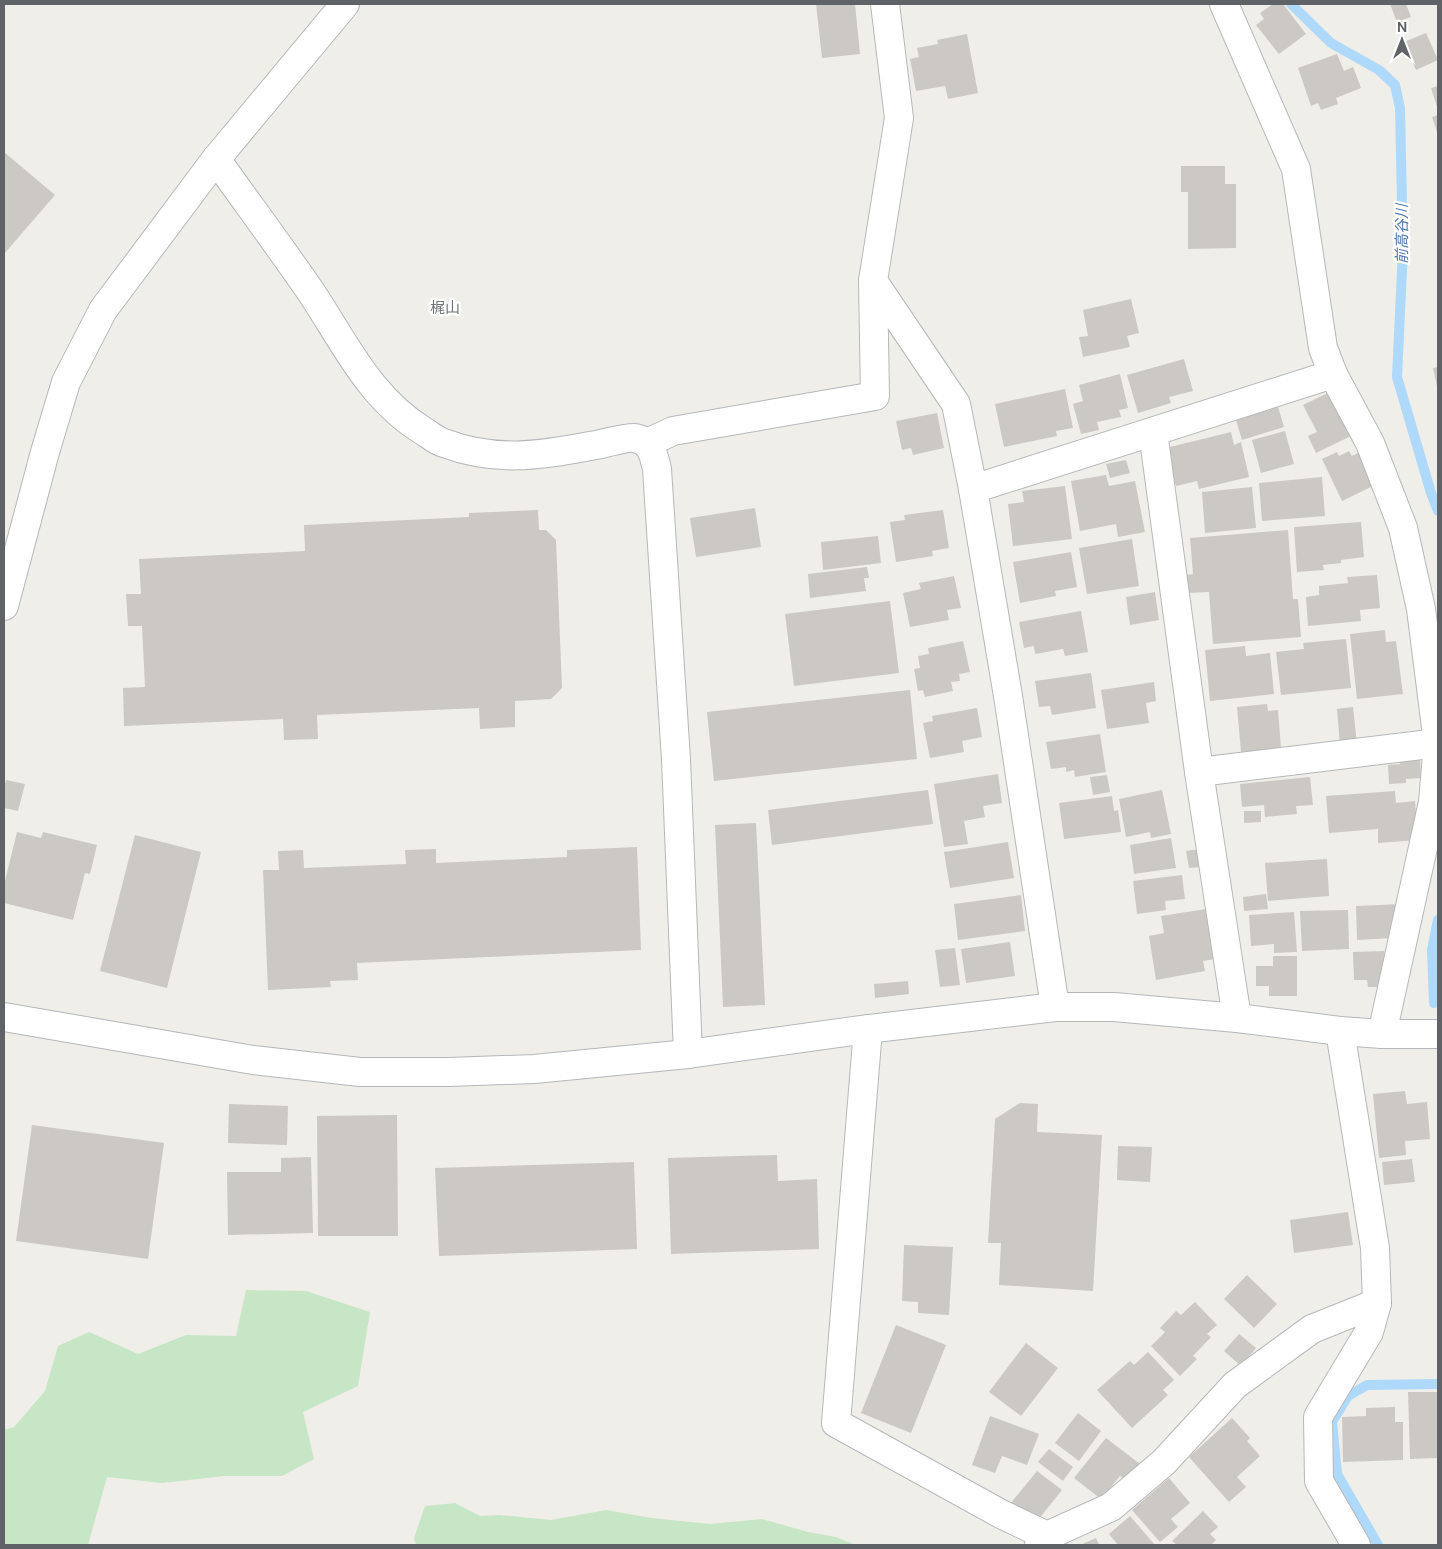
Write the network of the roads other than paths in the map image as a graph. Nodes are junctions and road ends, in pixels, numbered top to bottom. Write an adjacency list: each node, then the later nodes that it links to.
1 (345, 4): 4 (street)
2 (885, 4): 5 (street)
3 (1224, 4): 6 (street)
4 (216, 160): 8 (street); 10 (street)
5 (873, 281): 8 (street); 9 (street)
6 (1333, 374): 7 (street); 11 (street)
7 (1153, 432): 9 (street); 12 (street)
8 (647, 444): 20 (street)
9 (973, 489): 13 (street)
10 (4, 606)
11 (1438, 743): 12 (street); 18 (street)
12 (1199, 772): 15 (street)
13 (1055, 1007): 15 (street); 16 (street)
14 (4, 1017): 20 (street)
15 (1237, 1018): 17 (street)
16 (868, 1029): 20 (street); 22 (street)
17 (1340, 1031): 18 (street); 21 (street)
18 (1382, 1034): 19 (street)
19 (1438, 1034)
20 (688, 1054)
21 (1377, 1303): 22 (street); 23 (street)
22 (1043, 1540)
23 (1356, 1545)

